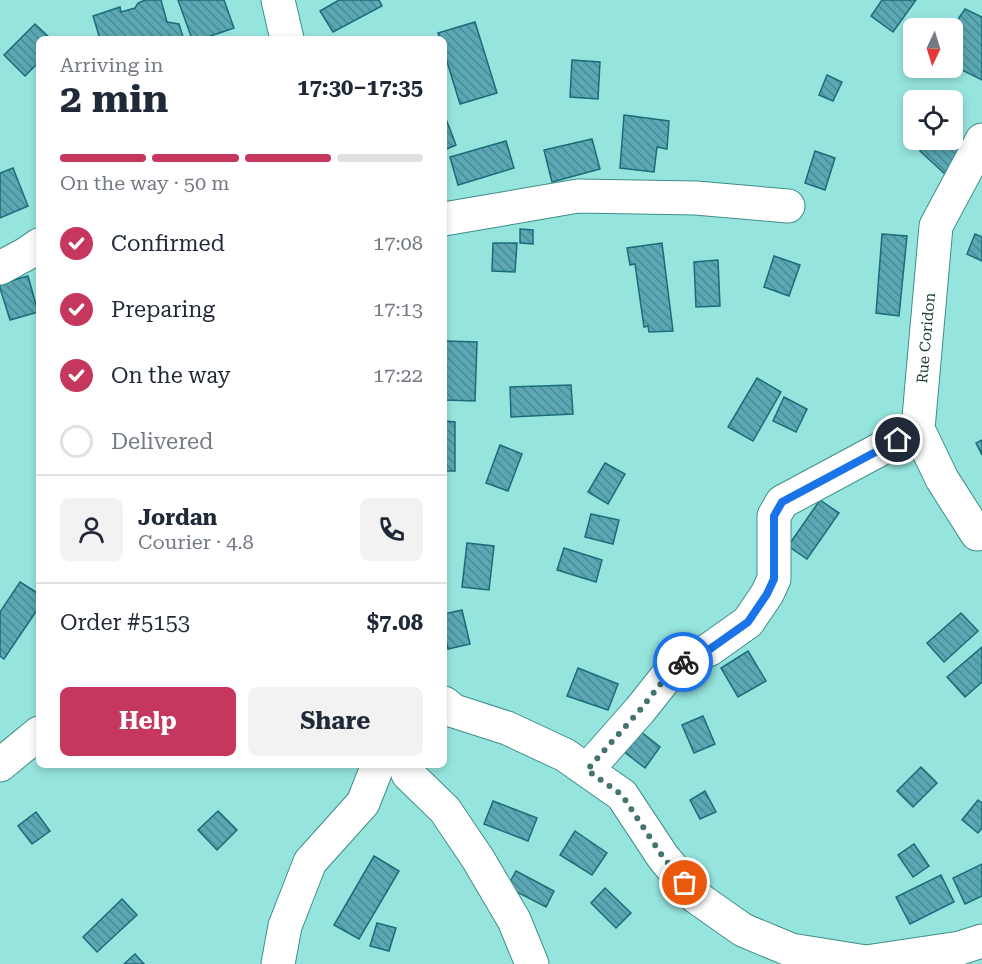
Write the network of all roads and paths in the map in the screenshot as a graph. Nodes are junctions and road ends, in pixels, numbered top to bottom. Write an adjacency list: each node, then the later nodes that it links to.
1 (278, 0): 2 (street)
2 (286, 36)
3 (982, 140): 8 (street, Rue Coridon)
4 (788, 206): 5 (street)
5 (447, 218)
6 (36, 247): 7 (street)
7 (0, 268)
8 (918, 429): 9 (street); 15 (street)
9 (977, 534)
10 (447, 705): 15 (street)
11 (36, 735): 12 (street)
12 (0, 765)
13 (377, 768): 17 (street)
14 (406, 768): 18 (street)
15 (587, 770): 16 (street)
16 (969, 951)
17 (278, 964)
18 (532, 964)

